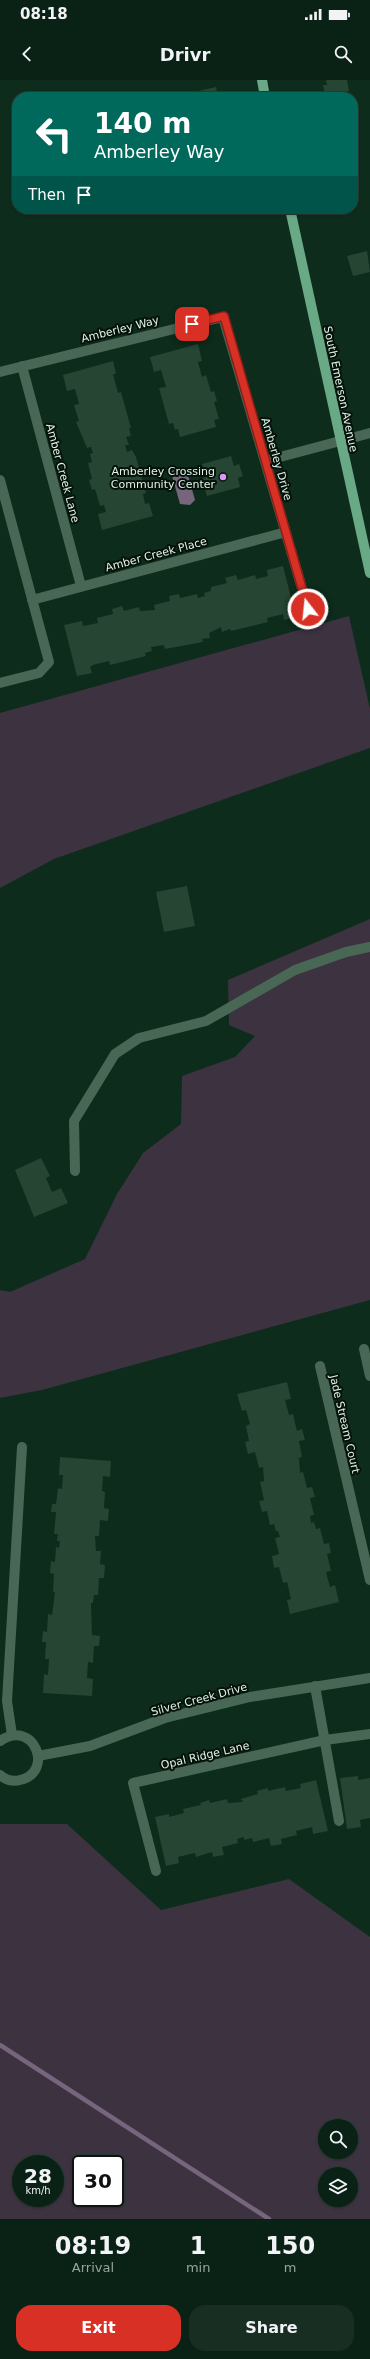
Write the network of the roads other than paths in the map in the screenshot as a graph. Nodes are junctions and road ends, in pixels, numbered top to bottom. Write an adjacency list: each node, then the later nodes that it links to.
1 (262, 80): 2 (main road)
2 (264, 92)
3 (291, 214): 8 (main road, South Emerson Avenue)
4 (224, 316): 5 (street, Amberley Way); 9 (street, Amberley Drive)
5 (22, 366): 6 (street, Amberley Way); 13 (street, Amber Creek Lane)
6 (0, 372)
7 (370, 433): 8 (street)
8 (340, 440): 9 (street); 12 (main road, South Emerson Avenue)
9 (265, 461): 11 (street, Amberley Drive)
10 (0, 480): 14 (street)
11 (286, 532): 13 (street, Amber Creek Place); 15 (street, Amberley Drive)
12 (370, 573)
13 (81, 586): 14 (street, Amber Creek Place)
14 (32, 600): 16 (street)
15 (308, 609)
16 (0, 683)
17 (370, 946): 18 (street)
18 (75, 1171)
19 (364, 1349): 21 (street)
20 (320, 1366): 23 (street, Jade Stream Court)
21 (370, 1376)
22 (22, 1447): 27 (street)
23 (370, 1580)
24 (370, 1678): 25 (street, Silver Creek Drive)
25 (315, 1686): 28 (street); 30 (street, Silver Creek Drive)
26 (370, 1734): 28 (street, Opal Ridge Lane)
27 (12, 1735): 29 (street); 30 (street)
28 (325, 1740): 32 (street); 33 (street, Opal Ridge Lane)
29 (0, 1741)
30 (38, 1756): 31 (street)
31 (0, 1775)
32 (339, 1821)
33 (156, 1871)

